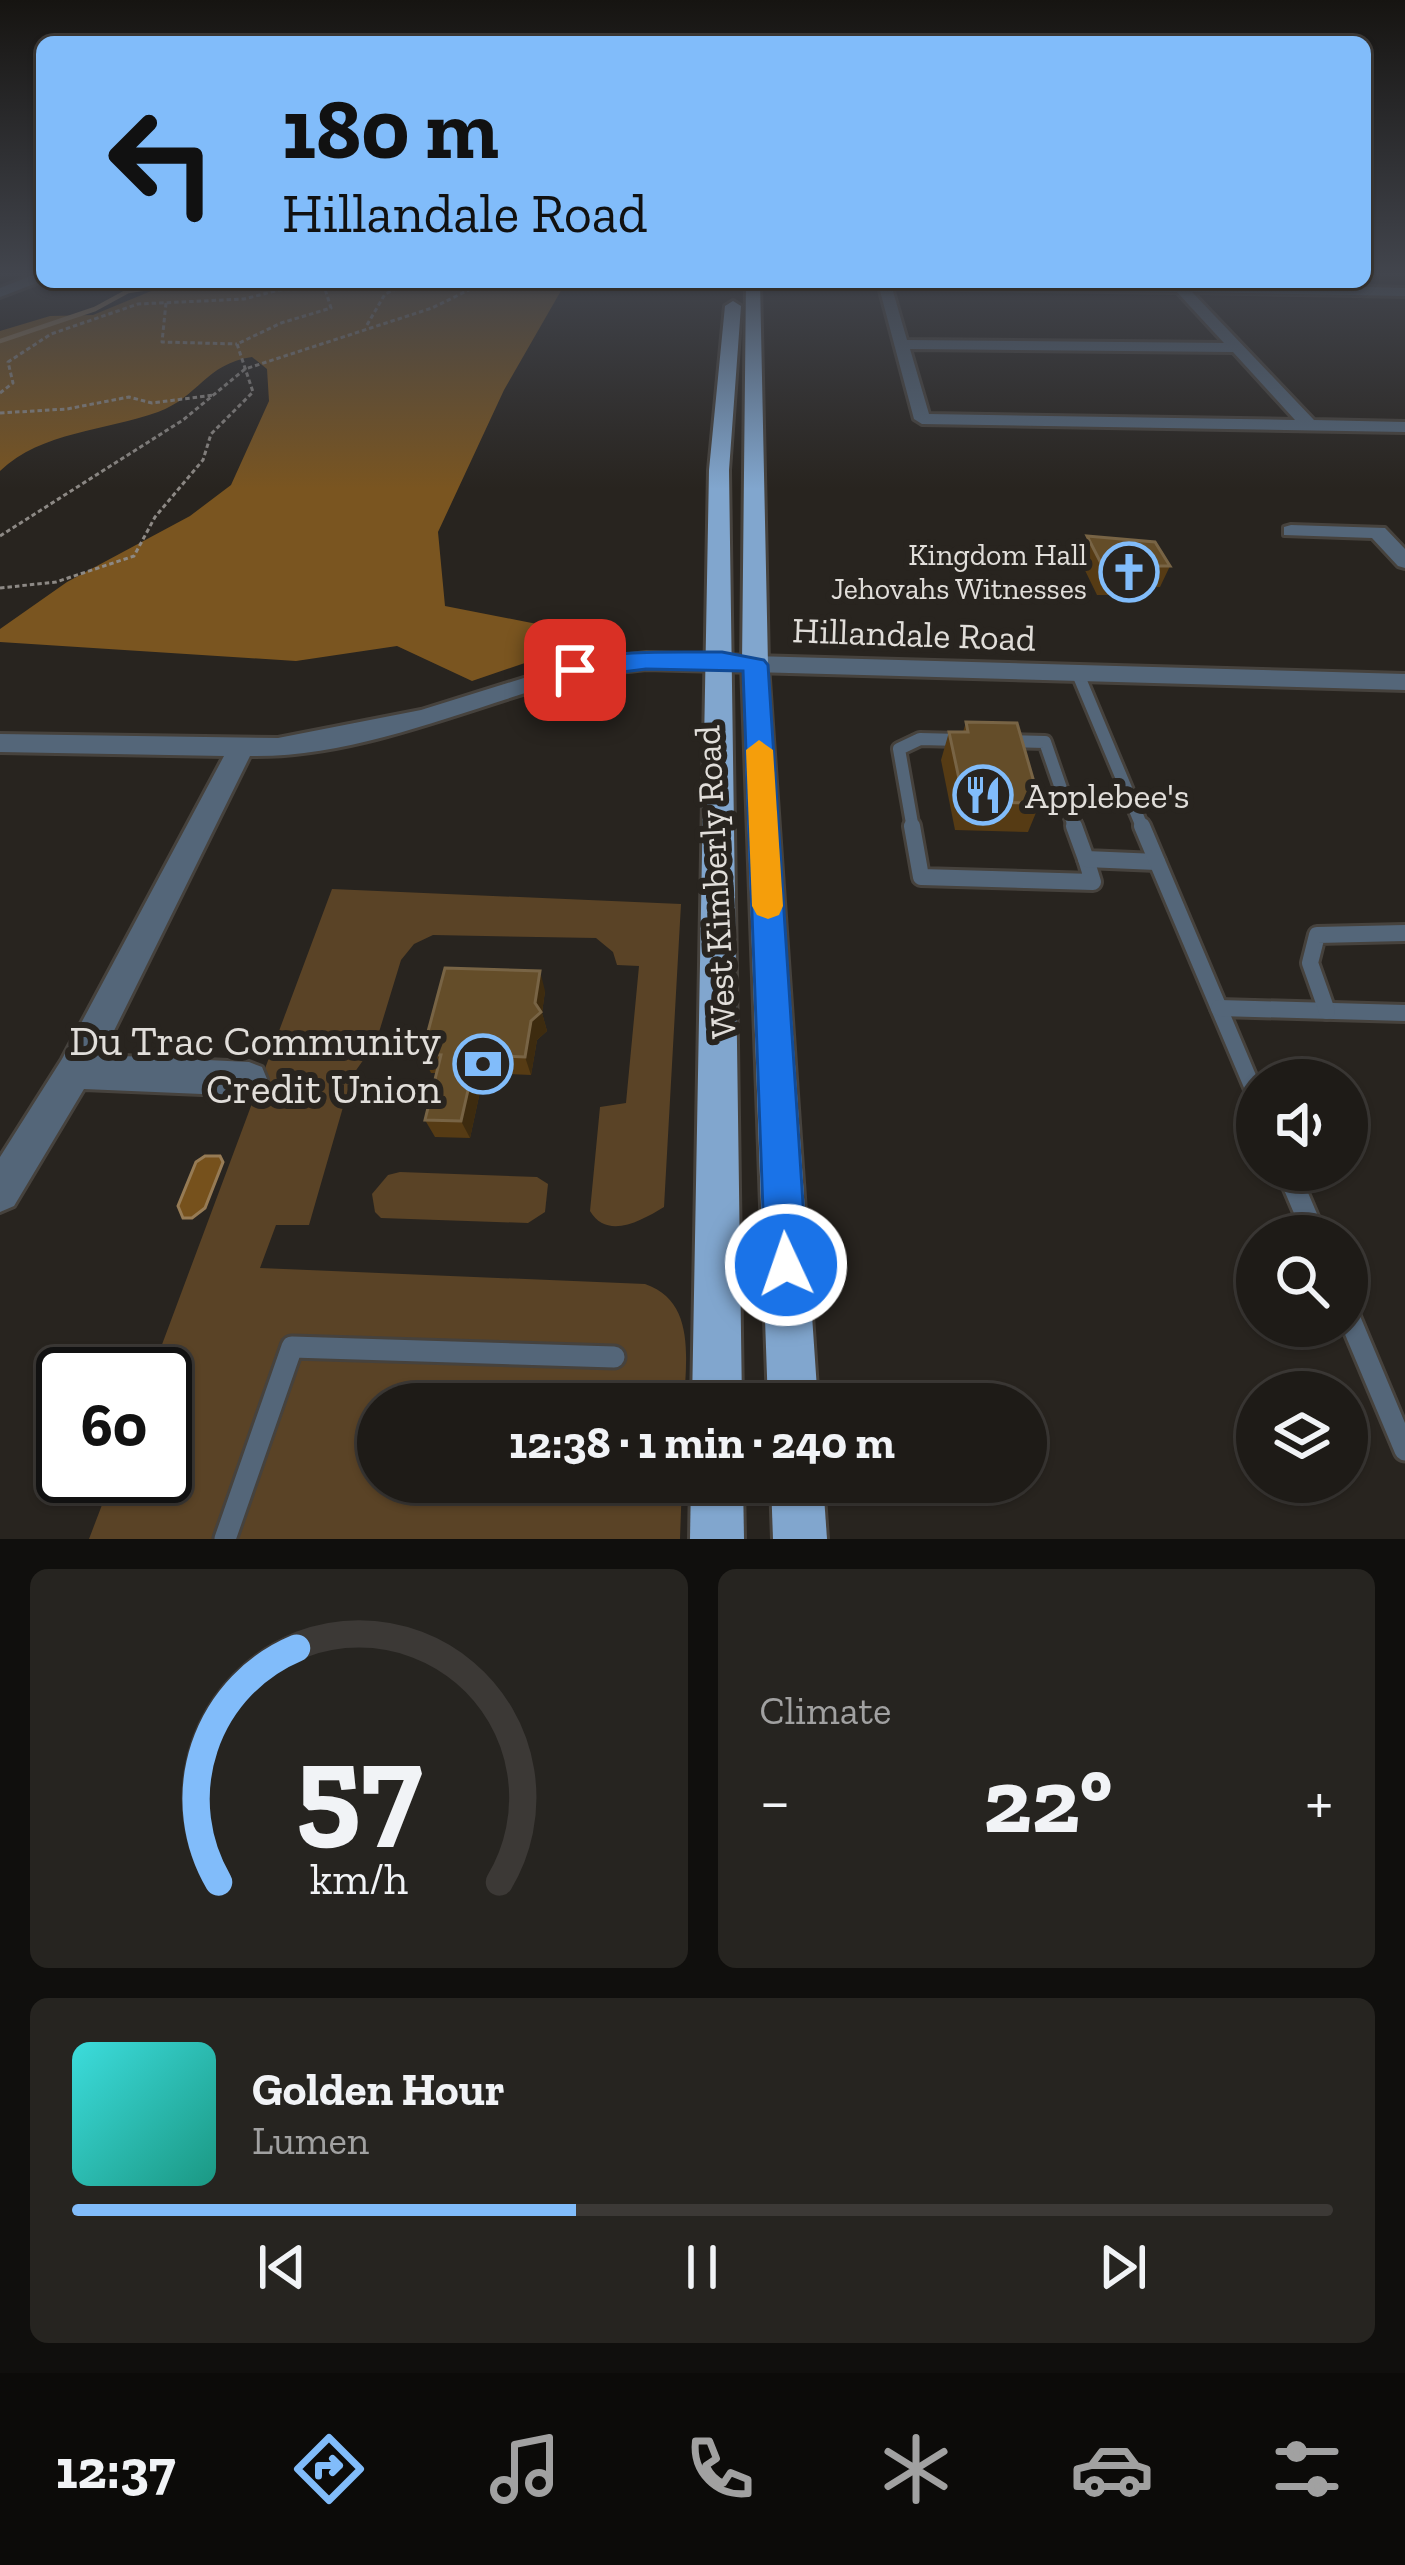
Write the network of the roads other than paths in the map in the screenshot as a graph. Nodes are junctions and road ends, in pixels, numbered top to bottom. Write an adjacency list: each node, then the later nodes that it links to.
1 (730, 346): 11 (main road, West Kimberly Road)
2 (753, 346): 12 (main road, West Kimberly Road)
3 (902, 346): 7 (street)
4 (1055, 346): 6 (street)
5 (1236, 346): 6 (street)
6 (1238, 348): 7 (street)
7 (1310, 425): 8 (street)
8 (1405, 427)
9 (1291, 531): 10 (street)
10 (1405, 562)
11 (722, 660): 12 (street, Hillandale Road); 16 (street, Hillandale Road); 29 (main road, West Kimberly Road)
12 (755, 665): 13 (street, Hillandale Road); 30 (main road, West Kimberly Road)
13 (1078, 674): 14 (street, Hillandale Road); 18 (lane)
14 (1405, 682)
15 (0, 743): 16 (street, Hillandale Road)
16 (241, 748): 24 (street)
17 (1086, 860): 17 (lane); 18 (lane)
18 (1157, 862): 20 (lane)
19 (1405, 933): 21 (lane)
20 (1219, 1008): 21 (lane); 23 (lane)
21 (1327, 1011): 22 (lane)
22 (1405, 1013)
23 (1241, 1059)
24 (75, 1071): 25 (street); 26 (street)
25 (249, 1079)
26 (0, 1192)
27 (1362, 1347): 31 (lane)
28 (614, 1357): 34 (lane)
29 (717, 1383)
30 (792, 1383)
31 (1405, 1450)
32 (717, 1503): 35 (main road)
33 (798, 1503): 36 (main road)
34 (226, 1539)
35 (717, 1539)
36 (800, 1539)

